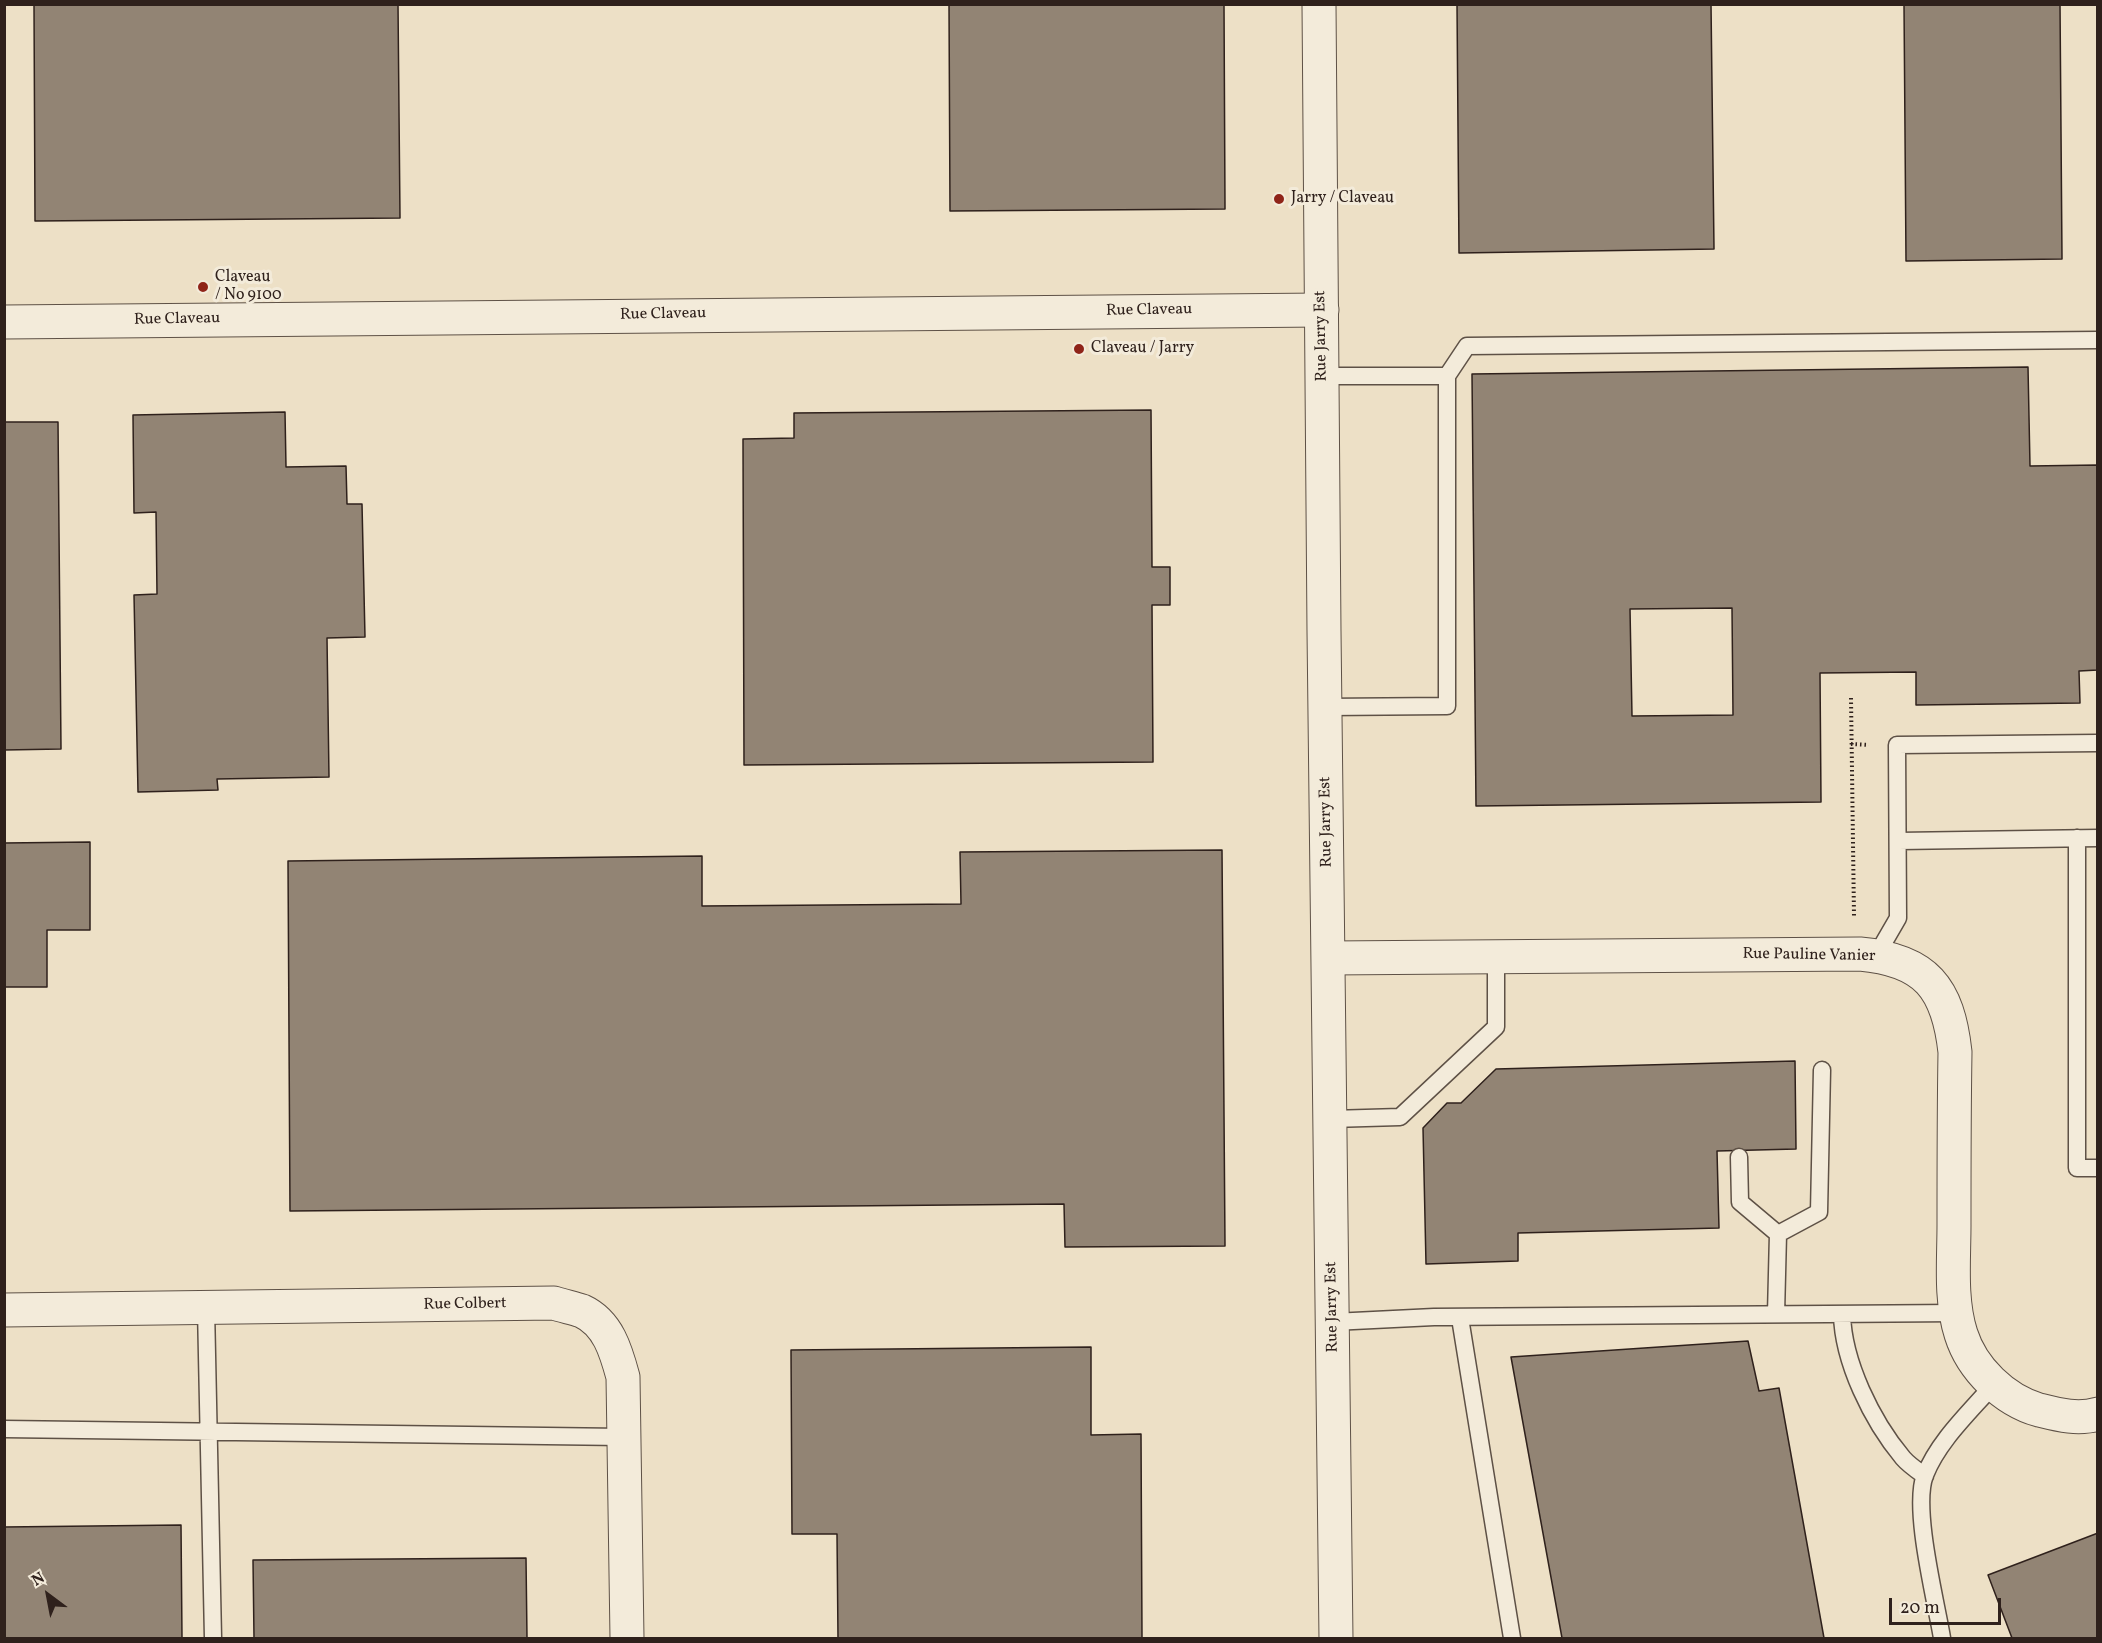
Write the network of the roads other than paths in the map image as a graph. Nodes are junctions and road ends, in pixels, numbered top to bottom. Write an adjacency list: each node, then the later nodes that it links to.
1 (1319, 4): 2 (street, Rue Jarry Est)
2 (1322, 310): 3 (street, Rue Claveau); 5 (street, Rue Jarry Est)
3 (4, 322)
4 (2097, 340): 6 (lane)
5 (1323, 376): 6 (lane); 7 (street, Rue Jarry Est)
6 (1447, 376): 7 (lane)
7 (1325, 707): 14 (street, Rue Jarry Est)
8 (2097, 743): 11 (lane)
9 (2078, 838): 10 (lane); 11 (lane); 18 (lane)
10 (2097, 838)
11 (1899, 841): 12 (lane)
12 (1876, 956): 13 (street, Rue Pauline Vanier); 22 (street, Rue Pauline Vanier)
13 (1496, 957): 14 (street, Rue Pauline Vanier); 16 (lane)
14 (1329, 958): 16 (street, Rue Jarry Est)
15 (1822, 1070): 19 (lane)
16 (1331, 1119): 26 (street, Rue Jarry Est)
17 (1740, 1157): 19 (lane)
18 (2097, 1168)
19 (1778, 1234): 23 (lane)
20 (206, 1308): 21 (street, Rue Colbert); 30 (lane); 31 (street, Rue Colbert)
21 (4, 1310)
22 (1957, 1313): 24 (lane); 27 (street, Rue Pauline Vanier)
23 (1776, 1314): 24 (lane); 25 (lane)
24 (1842, 1314): 32 (lane)
25 (1460, 1318): 26 (lane); 36 (lane)
26 (1333, 1322): 35 (street, Rue Jarry Est)
27 (1994, 1384): 28 (street, Rue Pauline Vanier); 32 (lane)
28 (2097, 1414)
29 (4, 1429): 30 (lane)
30 (208, 1433): 31 (lane); 33 (lane)
31 (623, 1437): 34 (street, Rue Colbert)
32 (1925, 1476): 37 (lane)
33 (213, 1638)
34 (627, 1638)
35 (1336, 1638)
36 (1512, 1638)
37 (1942, 1638)

